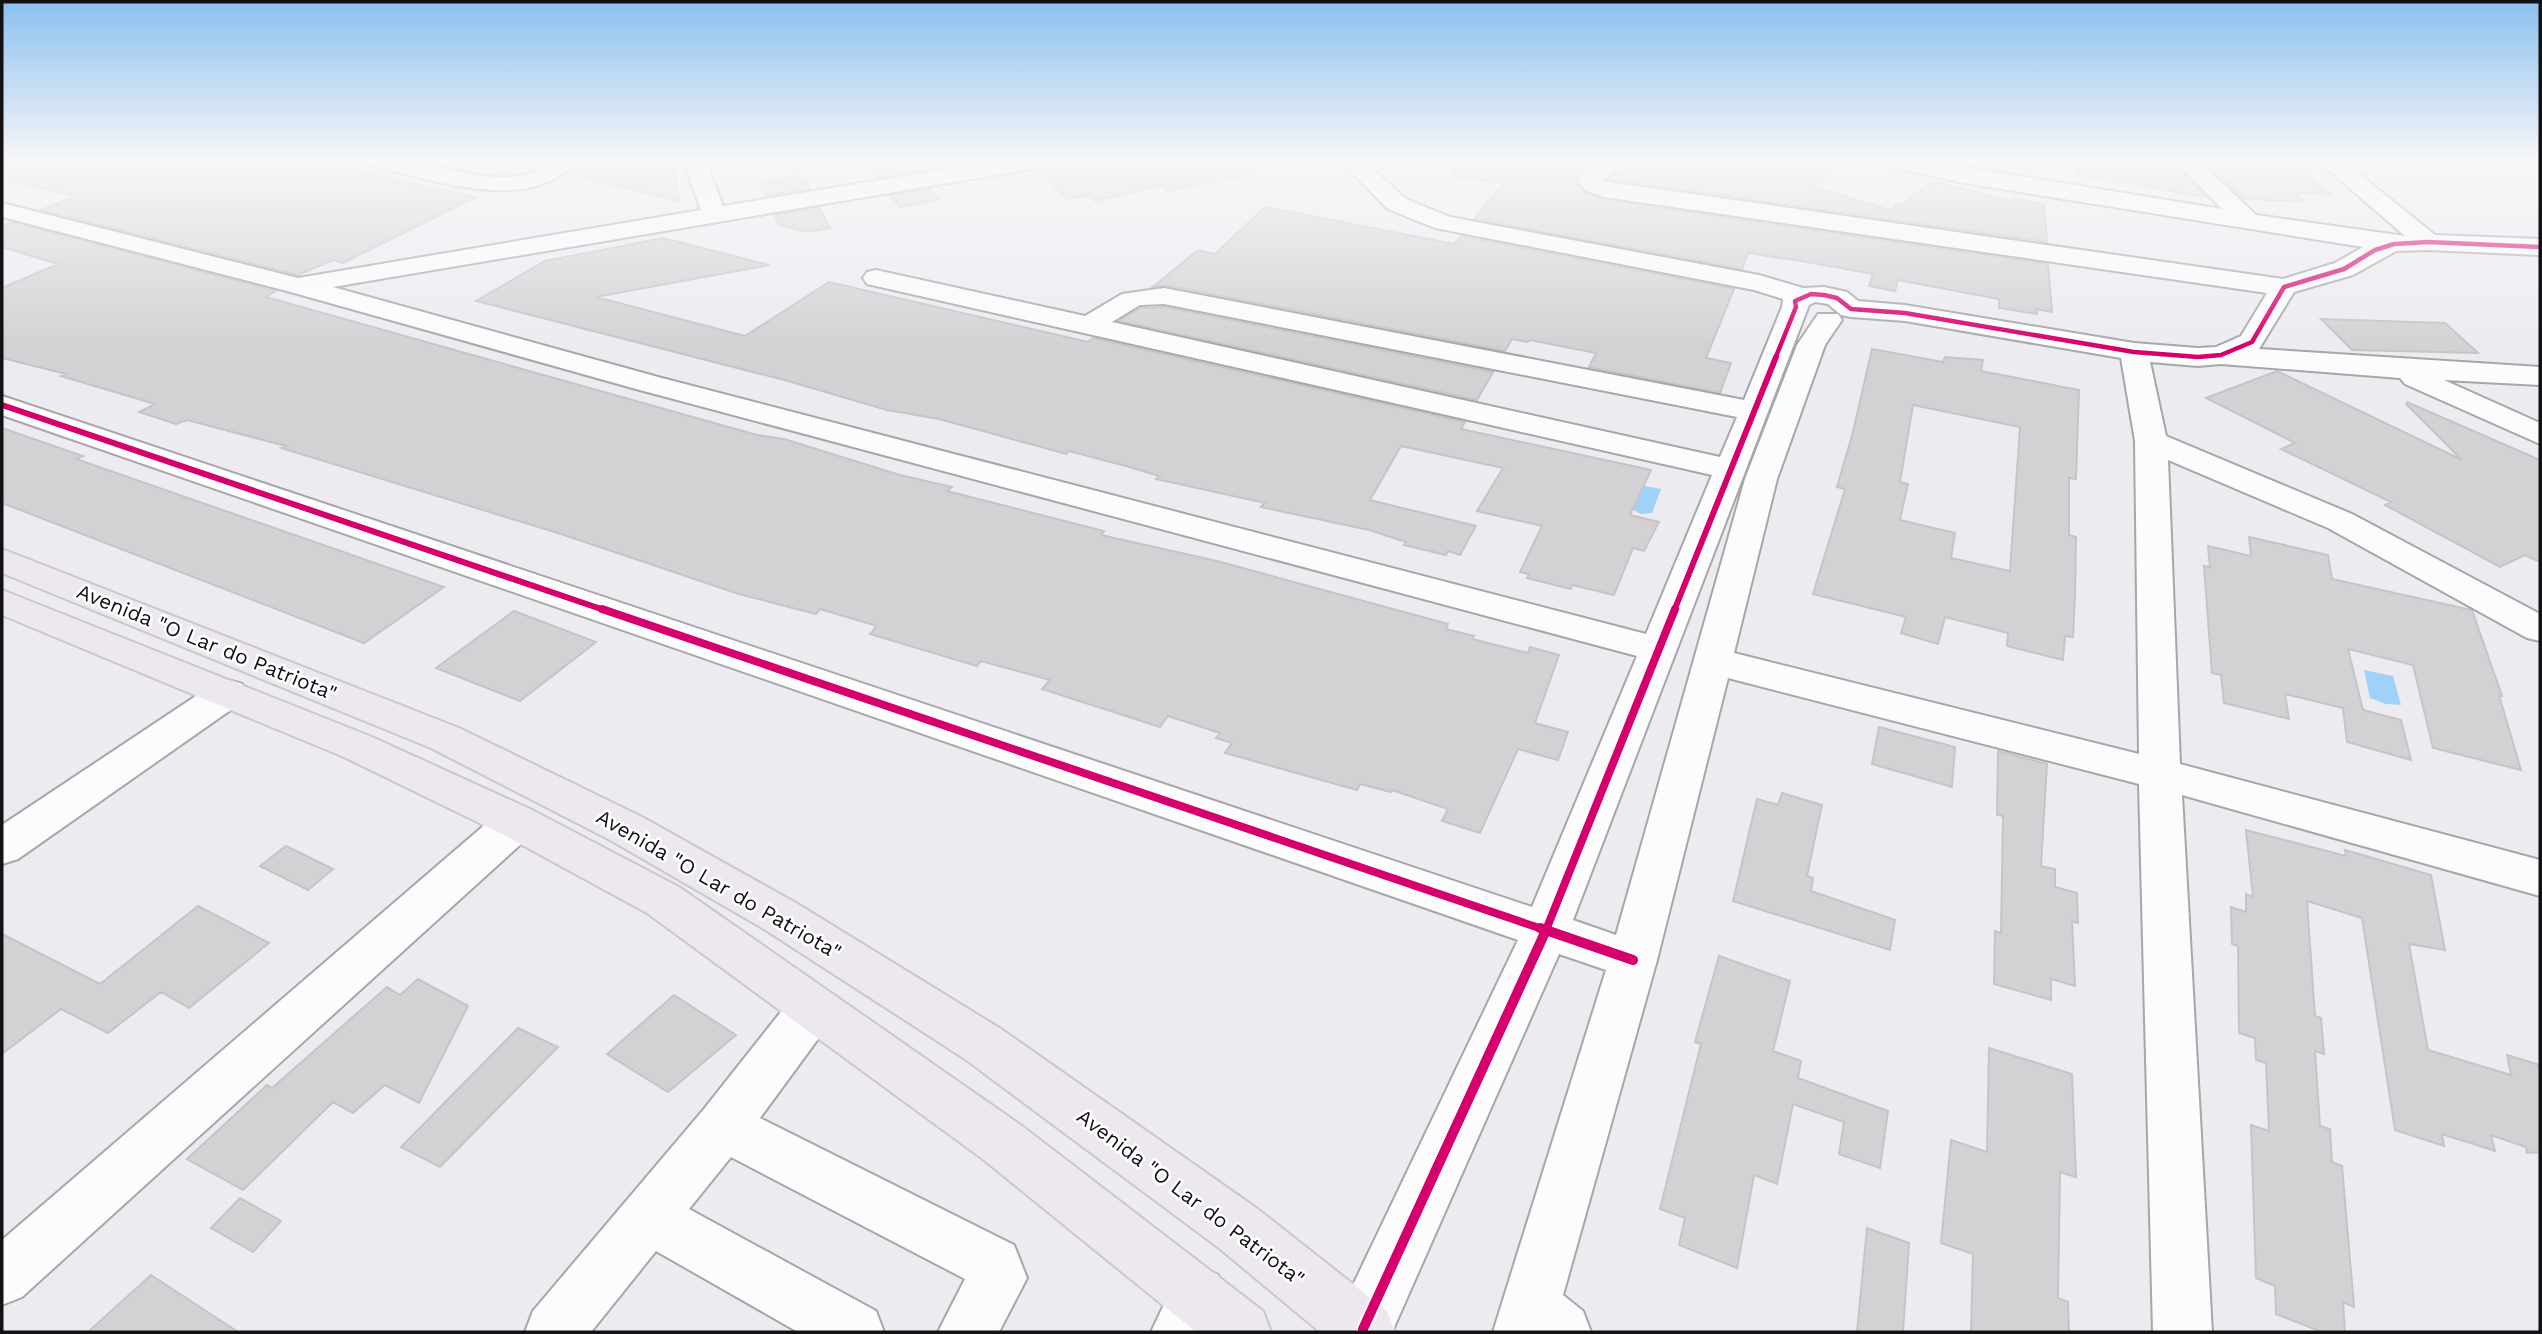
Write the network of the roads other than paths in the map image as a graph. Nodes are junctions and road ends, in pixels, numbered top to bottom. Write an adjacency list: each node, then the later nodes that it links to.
1 (50, 222): 11 (street)
2 (677, 222): 11 (street)
3 (1442, 222): 13 (street)
4 (1830, 222): 12 (street)
5 (2251, 222): 8 (street)
6 (2404, 222): 7 (street)
7 (2428, 242): 8 (street); 9 (street)
8 (2394, 244): 12 (street)
9 (2540, 247)
10 (876, 278): 14 (street)
11 (296, 285): 27 (street)
12 (2284, 287): 16 (street)
13 (1819, 308): 15 (street); 20 (street); 28 (street)
14 (1089, 327): 20 (street); 23 (street)
15 (2134, 352): 16 (street); 22 (street)
16 (2221, 355): 17 (street)
17 (2395, 369): 18 (street); 21 (street)
18 (2540, 376)
19 (2, 405): 34 (street)
20 (1753, 411): 23 (street)
21 (2540, 435)
22 (2151, 441): 26 (street); 30 (street)
23 (1730, 469): 27 (street)
24 (2, 560): 42 (main road, Avenida "O Lar do Patriota")
25 (2, 601): 29 (main road, Avenida "O Lar do Patriota")
26 (2540, 629)
27 (1657, 649): 34 (street)
28 (1713, 661): 30 (street); 35 (street)
29 (228, 693): 31 (main road, Avenida "O Lar do Patriota"); 32 (street)
30 (2160, 774): 33 (street); 47 (street)
31 (517, 822): 36 (main road, Avenida "O Lar do Patriota"); 39 (street)
32 (2, 847)
33 (2540, 878)
34 (1546, 930): 35 (street); 42 (street)
35 (1633, 960): 41 (street)
36 (812, 1009): 37 (street); 40 (main road, Avenida "O Lar do Patriota")
37 (723, 1126): 38 (street); 45 (street)
38 (649, 1217): 43 (street); 44 (street)
39 (2, 1277)
40 (1189, 1314): 46 (main road, Avenida "O Lar do Patriota")
41 (1538, 1324)
42 (1364, 1331)
43 (554, 1332)
44 (855, 1332)
45 (967, 1332)
46 (1242, 1332)
47 (2182, 1332)

